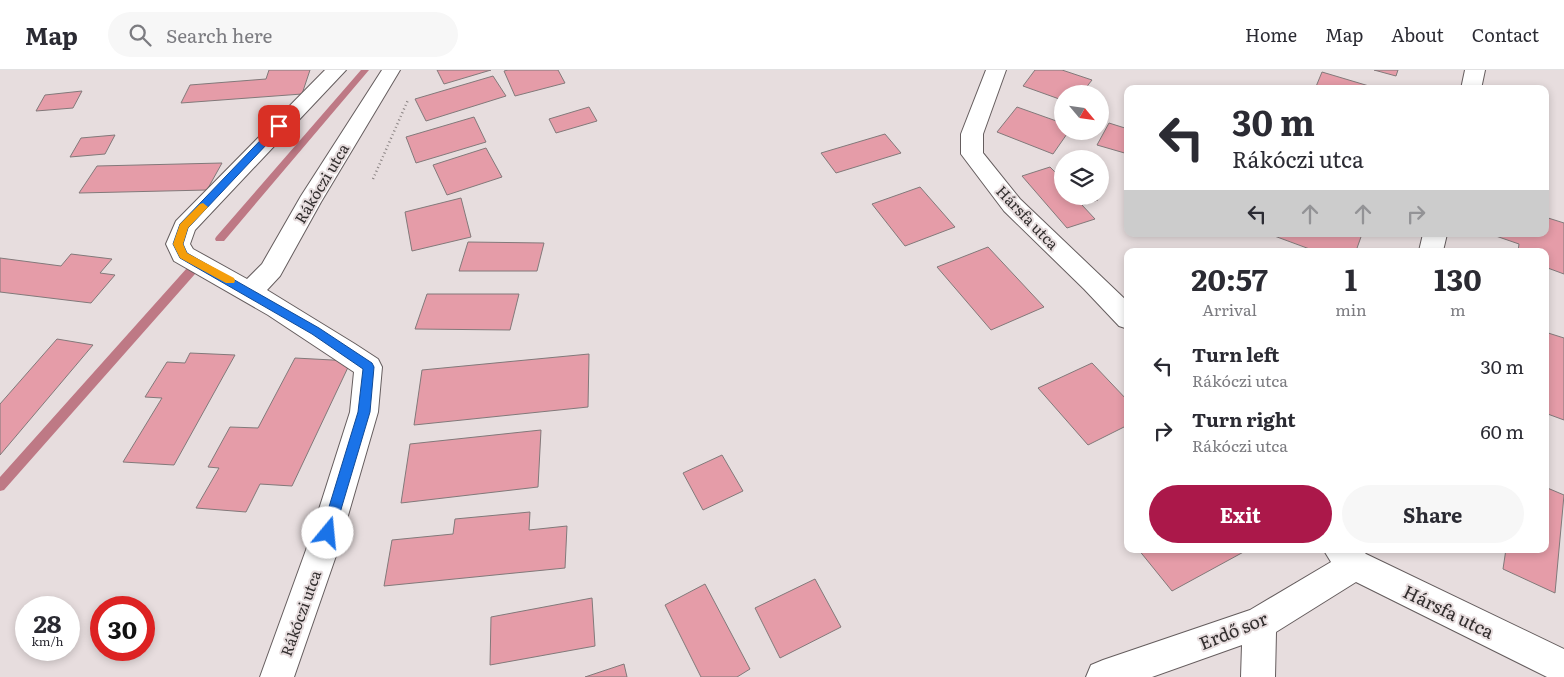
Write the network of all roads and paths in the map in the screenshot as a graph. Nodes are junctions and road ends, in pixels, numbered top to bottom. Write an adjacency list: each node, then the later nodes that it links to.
1 (336, 70): 8 (street, Rákóczi utca)
2 (996, 70): 9 (street, Hársfa utca)
3 (1475, 70): 5 (street)
4 (391, 72): 8 (street, Rákóczi utca)
5 (1472, 85)
6 (409, 97): 7 (path)
7 (373, 179)
8 (250, 292): 13 (street, Rákóczi utca)
9 (1124, 316)
10 (1351, 554): 11 (street, Erdő sor); 12 (street, Hársfa utca)
11 (1259, 622): 14 (street, Erdő sor); 15 (street)
12 (1564, 667)
13 (278, 677)
14 (1103, 677)
15 (1258, 677)

